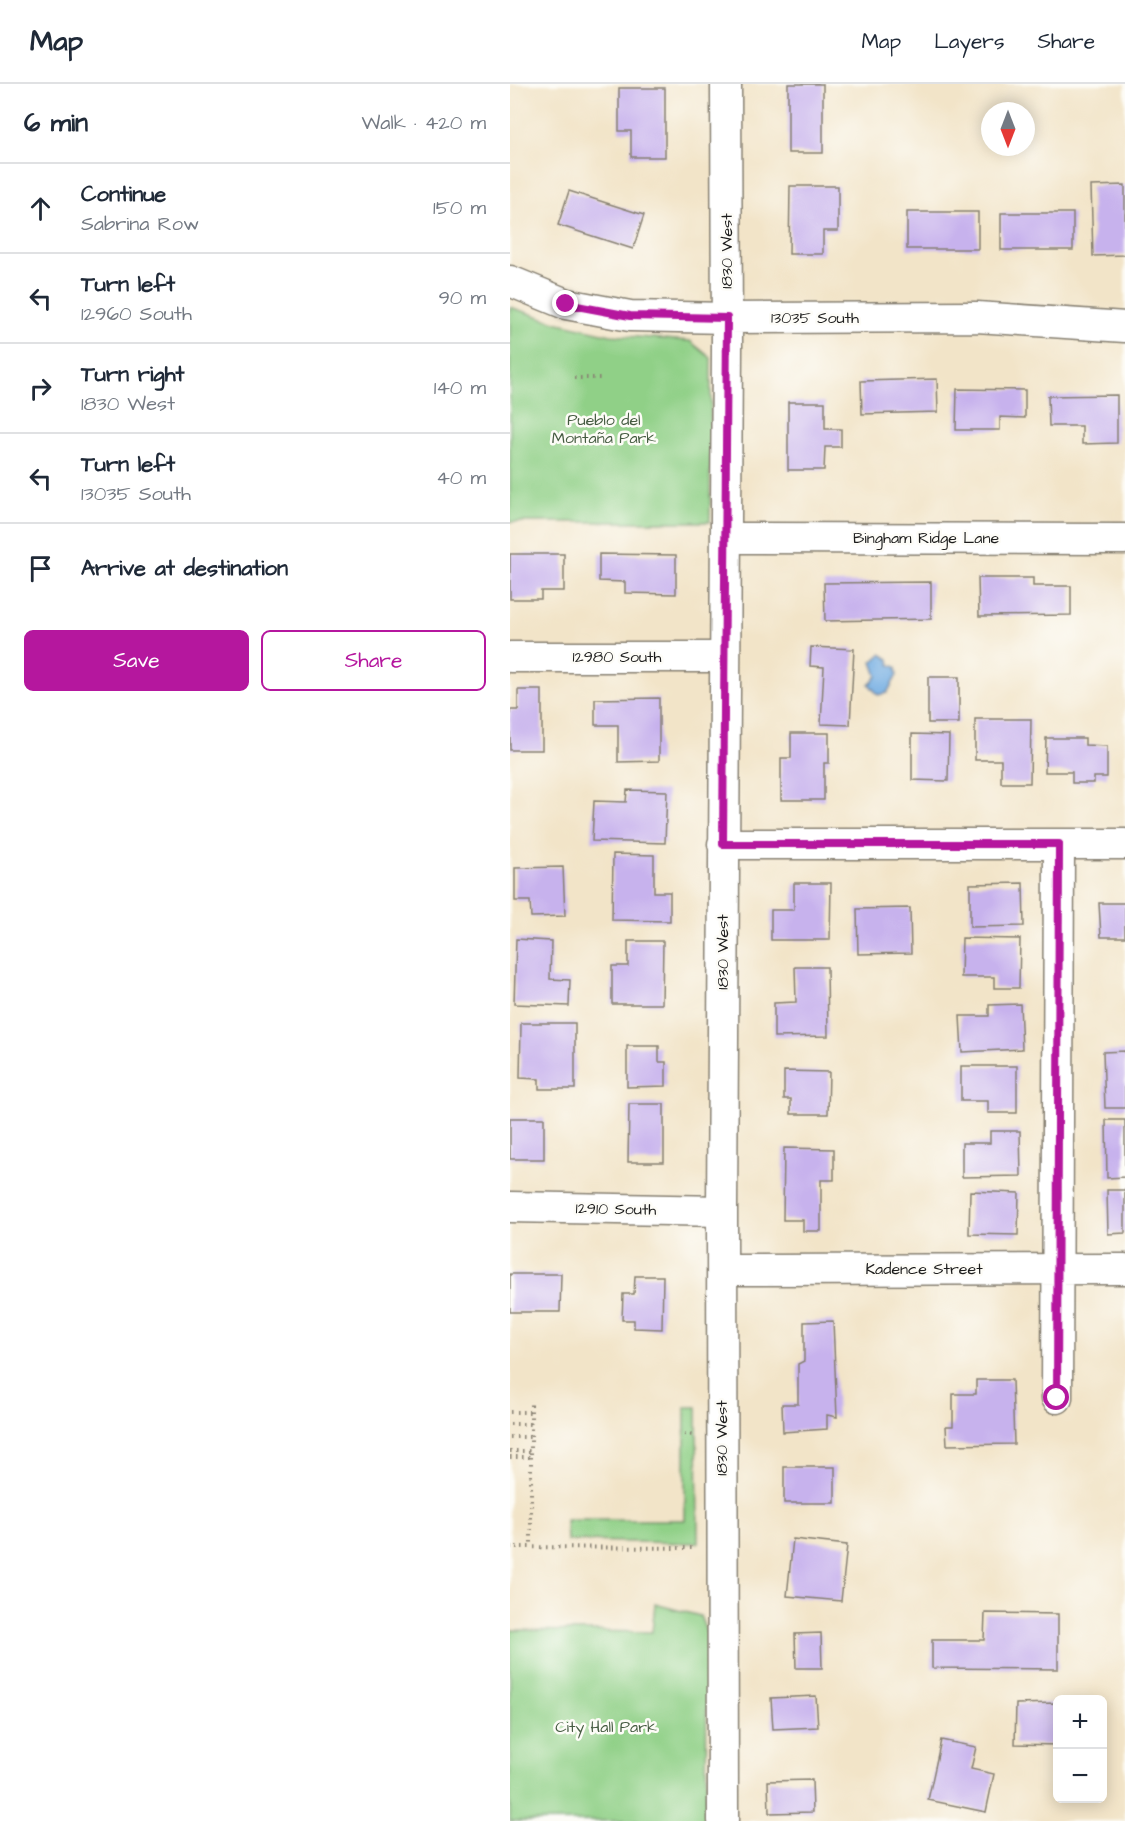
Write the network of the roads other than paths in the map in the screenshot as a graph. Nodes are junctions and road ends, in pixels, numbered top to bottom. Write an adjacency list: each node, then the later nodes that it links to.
1 (726, 84): 3 (street, 1830 West)
2 (510, 281): 3 (street, 13035 South)
3 (727, 318): 4 (street, 13035 South); 5 (street, 1830 West)
4 (1125, 327)
5 (726, 538): 6 (street, Bingham Ridge Lane); 8 (street, 1830 West)
6 (1125, 539)
7 (510, 657): 8 (street, 12980 South)
8 (724, 657): 9 (street, 1830 West)
9 (723, 844): 10 (street); 13 (street, 1830 West)
10 (1059, 844): 11 (street); 14 (street)
11 (1125, 844)
12 (510, 1206): 13 (street, 12910 South)
13 (722, 1212): 16 (street, 1830 West)
14 (1058, 1269): 15 (street, Kadence Street); 16 (street, Kadence Street); 17 (street)
15 (1125, 1269)
16 (723, 1270): 18 (street, 1830 West)
17 (1057, 1398)
18 (723, 1821)

